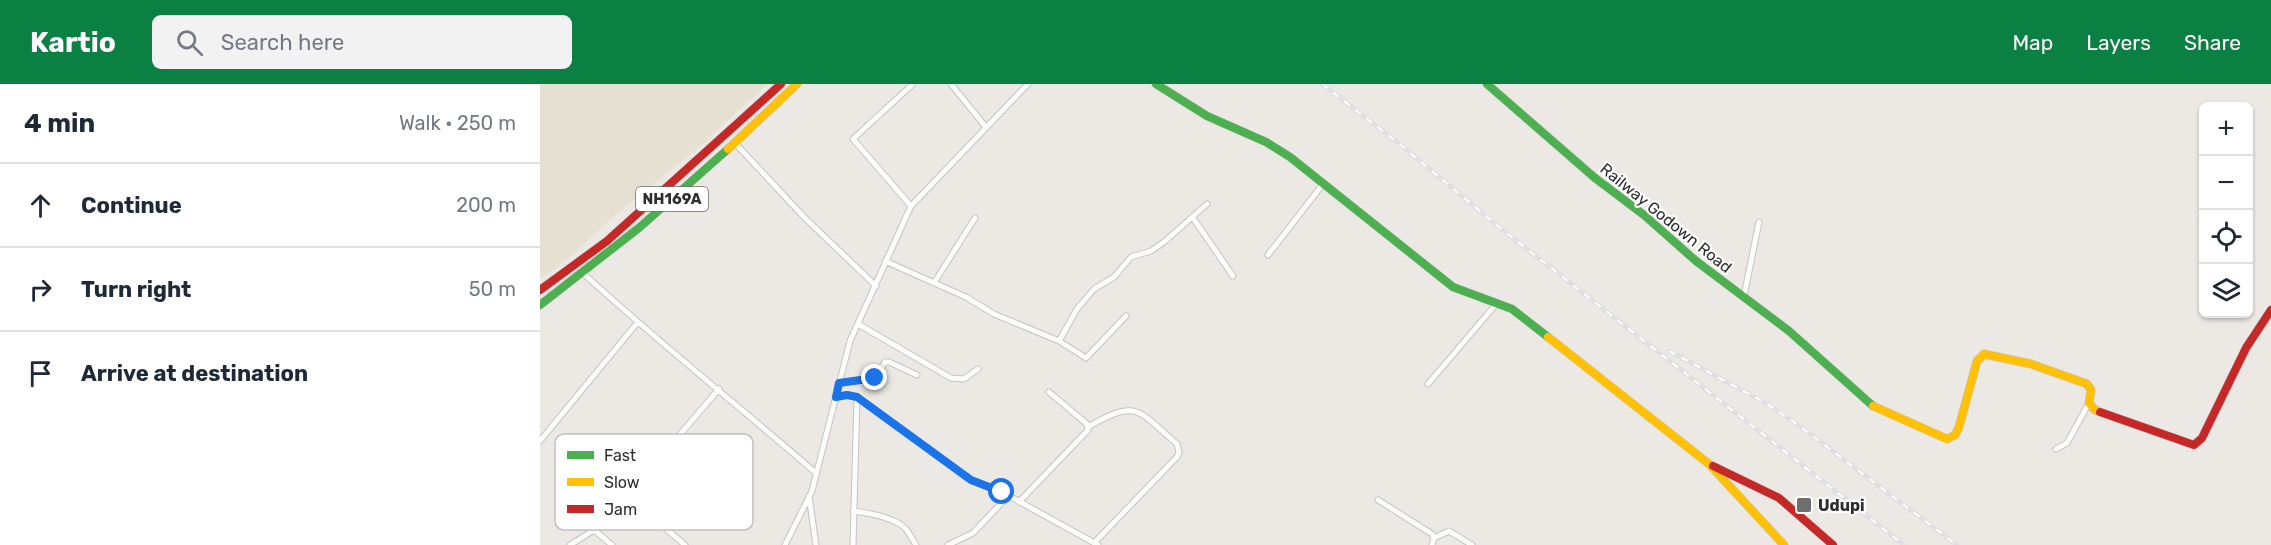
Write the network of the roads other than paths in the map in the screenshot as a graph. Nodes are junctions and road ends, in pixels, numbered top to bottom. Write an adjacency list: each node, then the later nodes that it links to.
1 (781, 84): 10 (main road, NH169A)
2 (797, 84): 9 (main road, NH169A)
3 (913, 84): 14 (street)
4 (951, 84): 8 (street)
5 (1028, 84): 8 (street)
6 (1156, 84): 12 (main road)
7 (1487, 84): 25 (main road, Railway Godown Road)
8 (985, 126): 14 (street)
9 (734, 142): 11 (main road, NH169A); 23 (street)
10 (699, 158): 11 (street); 24 (main road, NH169A)
11 (707, 167): 20 (main road, NH169A)
12 (1323, 184): 18 (street); 26 (main road)
13 (1207, 204): 16 (street)
14 (911, 206): 19 (street)
15 (975, 218): 22 (street)
16 (1193, 218): 21 (street); 32 (street)
17 (1759, 222): 25 (street)
18 (1268, 255)
19 (885, 261): 22 (street); 23 (street)
20 (584, 274): 27 (main road, NH169A); 30 (street)
21 (1233, 276)
22 (934, 283): 32 (street)
23 (876, 285): 31 (street)
24 (540, 291)
25 (1744, 296): 41 (main road, Railway Godown Road)
26 (1497, 303): 36 (street); 46 (main road)
27 (540, 304)
28 (2271, 310): 41 (main road)
29 (1126, 316): 32 (street)
30 (637, 323): 37 (street); 44 (street)
31 (858, 324): 33 (street); 35 (street)
32 (1059, 341)
33 (978, 369)
34 (917, 375): 35 (street)
35 (839, 383): 39 (street)
36 (1428, 384)
37 (719, 389): 43 (street); 47 (street)
38 (1048, 392): 42 (street)
39 (836, 397): 40 (street); 47 (street)
40 (857, 397): 49 (street); 52 (street)
41 (2089, 403): 45 (street)
42 (1088, 427): 51 (street); 56 (street)
43 (680, 434)
44 (540, 441)
45 (2055, 449)
46 (1709, 464): 66 (main road); 67 (main road)
47 (816, 473): 48 (street)
48 (809, 496): 60 (street); 61 (street)
49 (1008, 496): 51 (street); 64 (street)
50 (1378, 500): 55 (street)
51 (1019, 502): 56 (street)
52 (853, 511): 62 (street); 63 (street)
53 (594, 530): 57 (street); 58 (street)
54 (667, 530): 59 (street)
55 (1433, 542): 65 (street)
56 (1096, 544)
57 (570, 545)
58 (612, 545)
59 (685, 545)
60 (785, 545)
61 (816, 545)
62 (853, 545)
63 (916, 545)
64 (948, 545)
65 (1472, 545)
66 (1784, 545)
67 (1833, 545)

